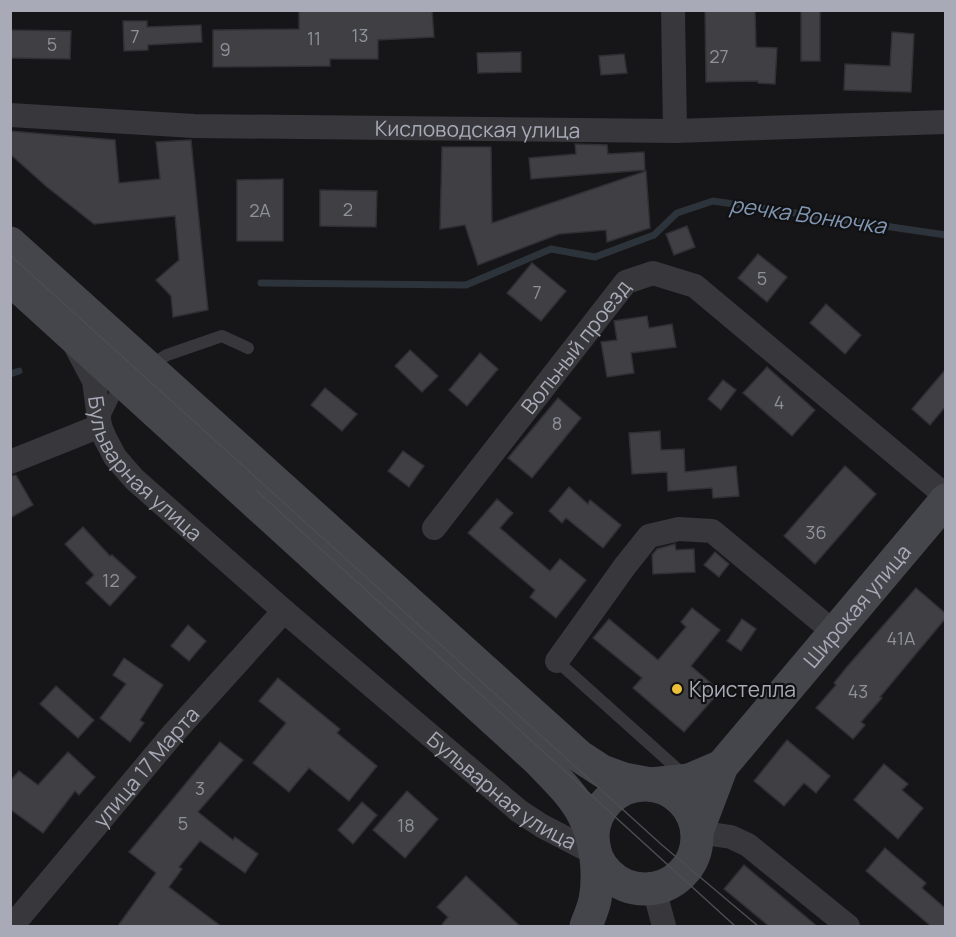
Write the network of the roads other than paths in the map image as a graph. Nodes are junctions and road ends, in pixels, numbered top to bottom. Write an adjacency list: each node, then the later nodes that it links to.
1 (673, 10): 4 (street)
2 (10, 115): 4 (street, Кисловодская улица)
3 (945, 122): 4 (street, Кисловодская улица)
4 (675, 130)
5 (10, 243): 9 (main road)
6 (10, 279): 9 (main road)
7 (10, 286): 10 (street, Бульварная улица)
8 (248, 348): 10 (lane)
9 (180, 415): 19 (main road); 21 (main road, Бульварная улица)
10 (100, 426): 11 (street); 14 (street, Бульварная улица)
11 (10, 462)
12 (945, 498): 13 (street, Вольный проезд); 15 (main road, Широкая улица)
13 (434, 528)
14 (284, 611): 21 (street, Бульварная улица); 23 (street, улица 17 Марта)
15 (834, 633): 16 (street); 17 (main road, Широкая улица)
16 (557, 661): 18 (lane)
17 (722, 766): 18 (main road, Широкая улица); 20 (main road, Широкая улица)
18 (689, 780): 19 (main road, Широкая улица)
19 (651, 784): 20 (main road); 21 (main road)
20 (697, 831): 22 (main road); 27 (street)
21 (594, 853): 22 (main road); 24 (main road)
22 (648, 889): 25 (main road); 26 (street)
23 (12, 927)
24 (586, 927)
25 (591, 927)
26 (664, 927)
27 (848, 927)

